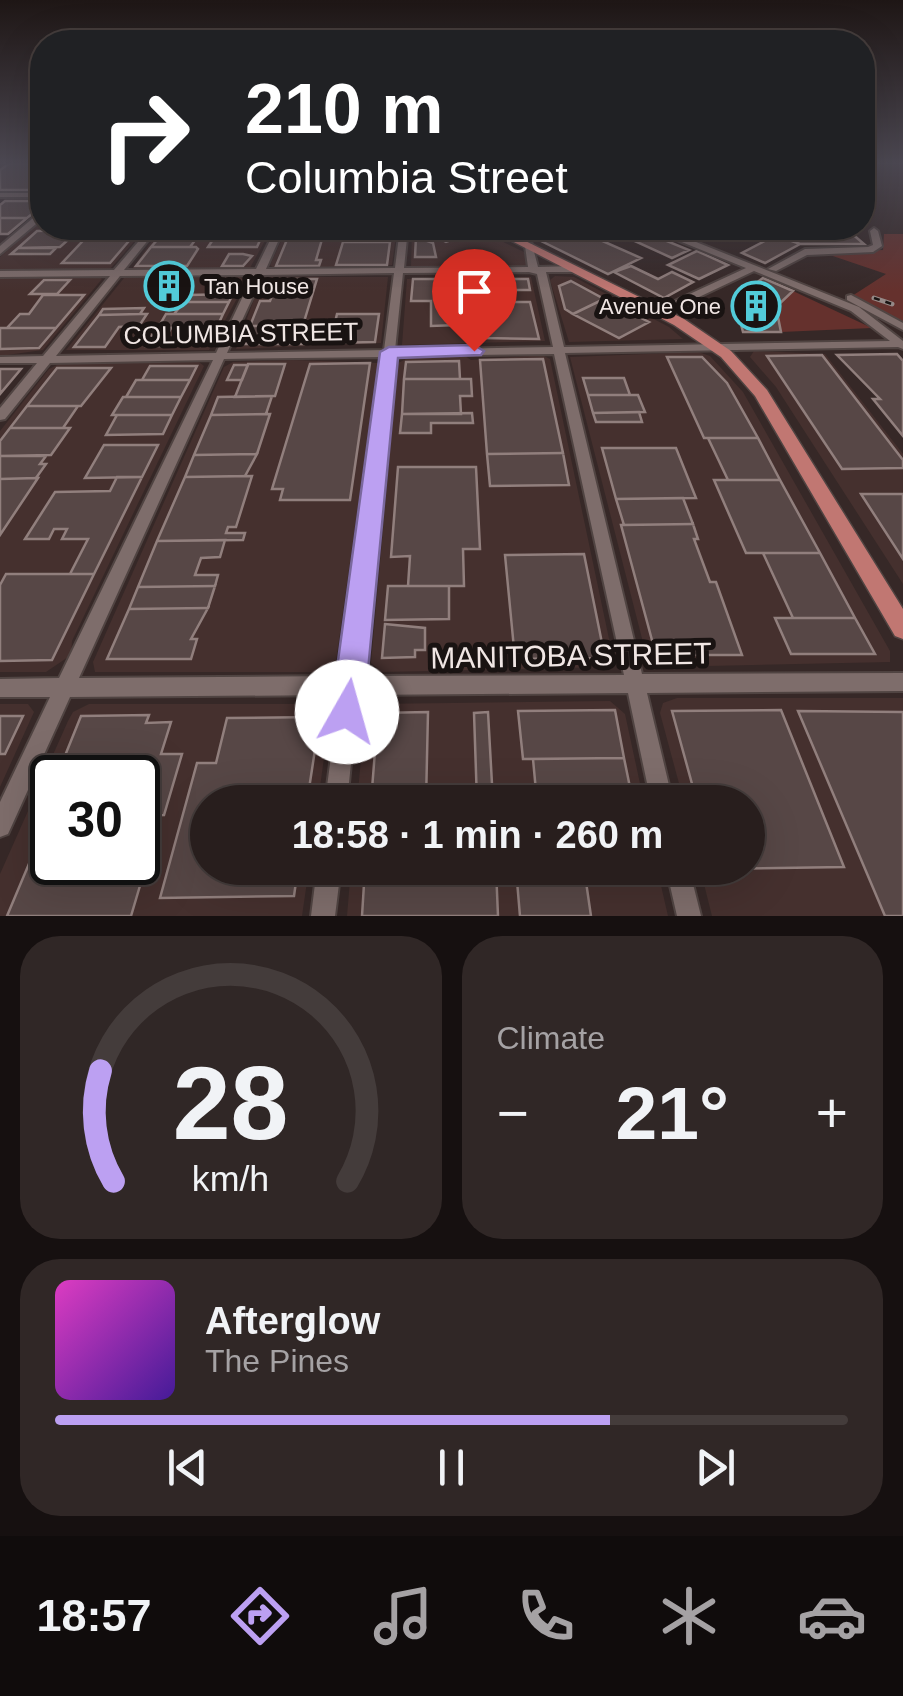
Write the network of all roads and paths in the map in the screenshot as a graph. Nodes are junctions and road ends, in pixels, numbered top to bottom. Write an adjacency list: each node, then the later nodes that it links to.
1 (30, 225): 10 (street)
2 (875, 235): 11 (street)
3 (144, 240): 17 (street)
4 (274, 240): 15 (street)
5 (403, 240): 13 (street)
6 (516, 240): 9 (main road)
7 (688, 240): 11 (street)
8 (701, 240): 11 (street)
9 (529, 246): 12 (main road); 14 (street)
10 (0, 251)
11 (762, 267): 18 (street); 19 (street); 20 (street)
12 (574, 269): 14 (street); 18 (main road)
13 (399, 272): 14 (street); 15 (street); 23 (street)
14 (538, 272): 22 (street)
15 (258, 273): 17 (street); 24 (street)
16 (0, 274): 17 (street)
17 (116, 274): 25 (street)
18 (660, 312): 21 (main road)
19 (903, 327)
20 (902, 344): 21 (street, COLUMBIA STREET)
21 (716, 346): 22 (street, COLUMBIA STREET); 28 (main road)
22 (558, 350): 23 (street, COLUMBIA STREET); 30 (street)
23 (389, 352): 24 (street, COLUMBIA STREET); 33 (street)
24 (220, 356): 25 (street, COLUMBIA STREET); 32 (street)
25 (47, 359): 26 (street, COLUMBIA STREET); 27 (street)
26 (0, 360)
27 (0, 416)
28 (903, 629)
29 (903, 682): 30 (street, MANITOBA STREET)
30 (635, 684): 33 (street, MANITOBA STREET); 35 (street)
31 (0, 688): 32 (street, MANITOBA STREET)
32 (66, 688): 33 (street, MANITOBA STREET); 36 (street)
33 (350, 688): 34 (street)
34 (338, 785)
35 (658, 785)
36 (0, 826)
37 (326, 885): 39 (street)
38 (682, 885): 40 (street)
39 (323, 916)
40 (689, 916)

